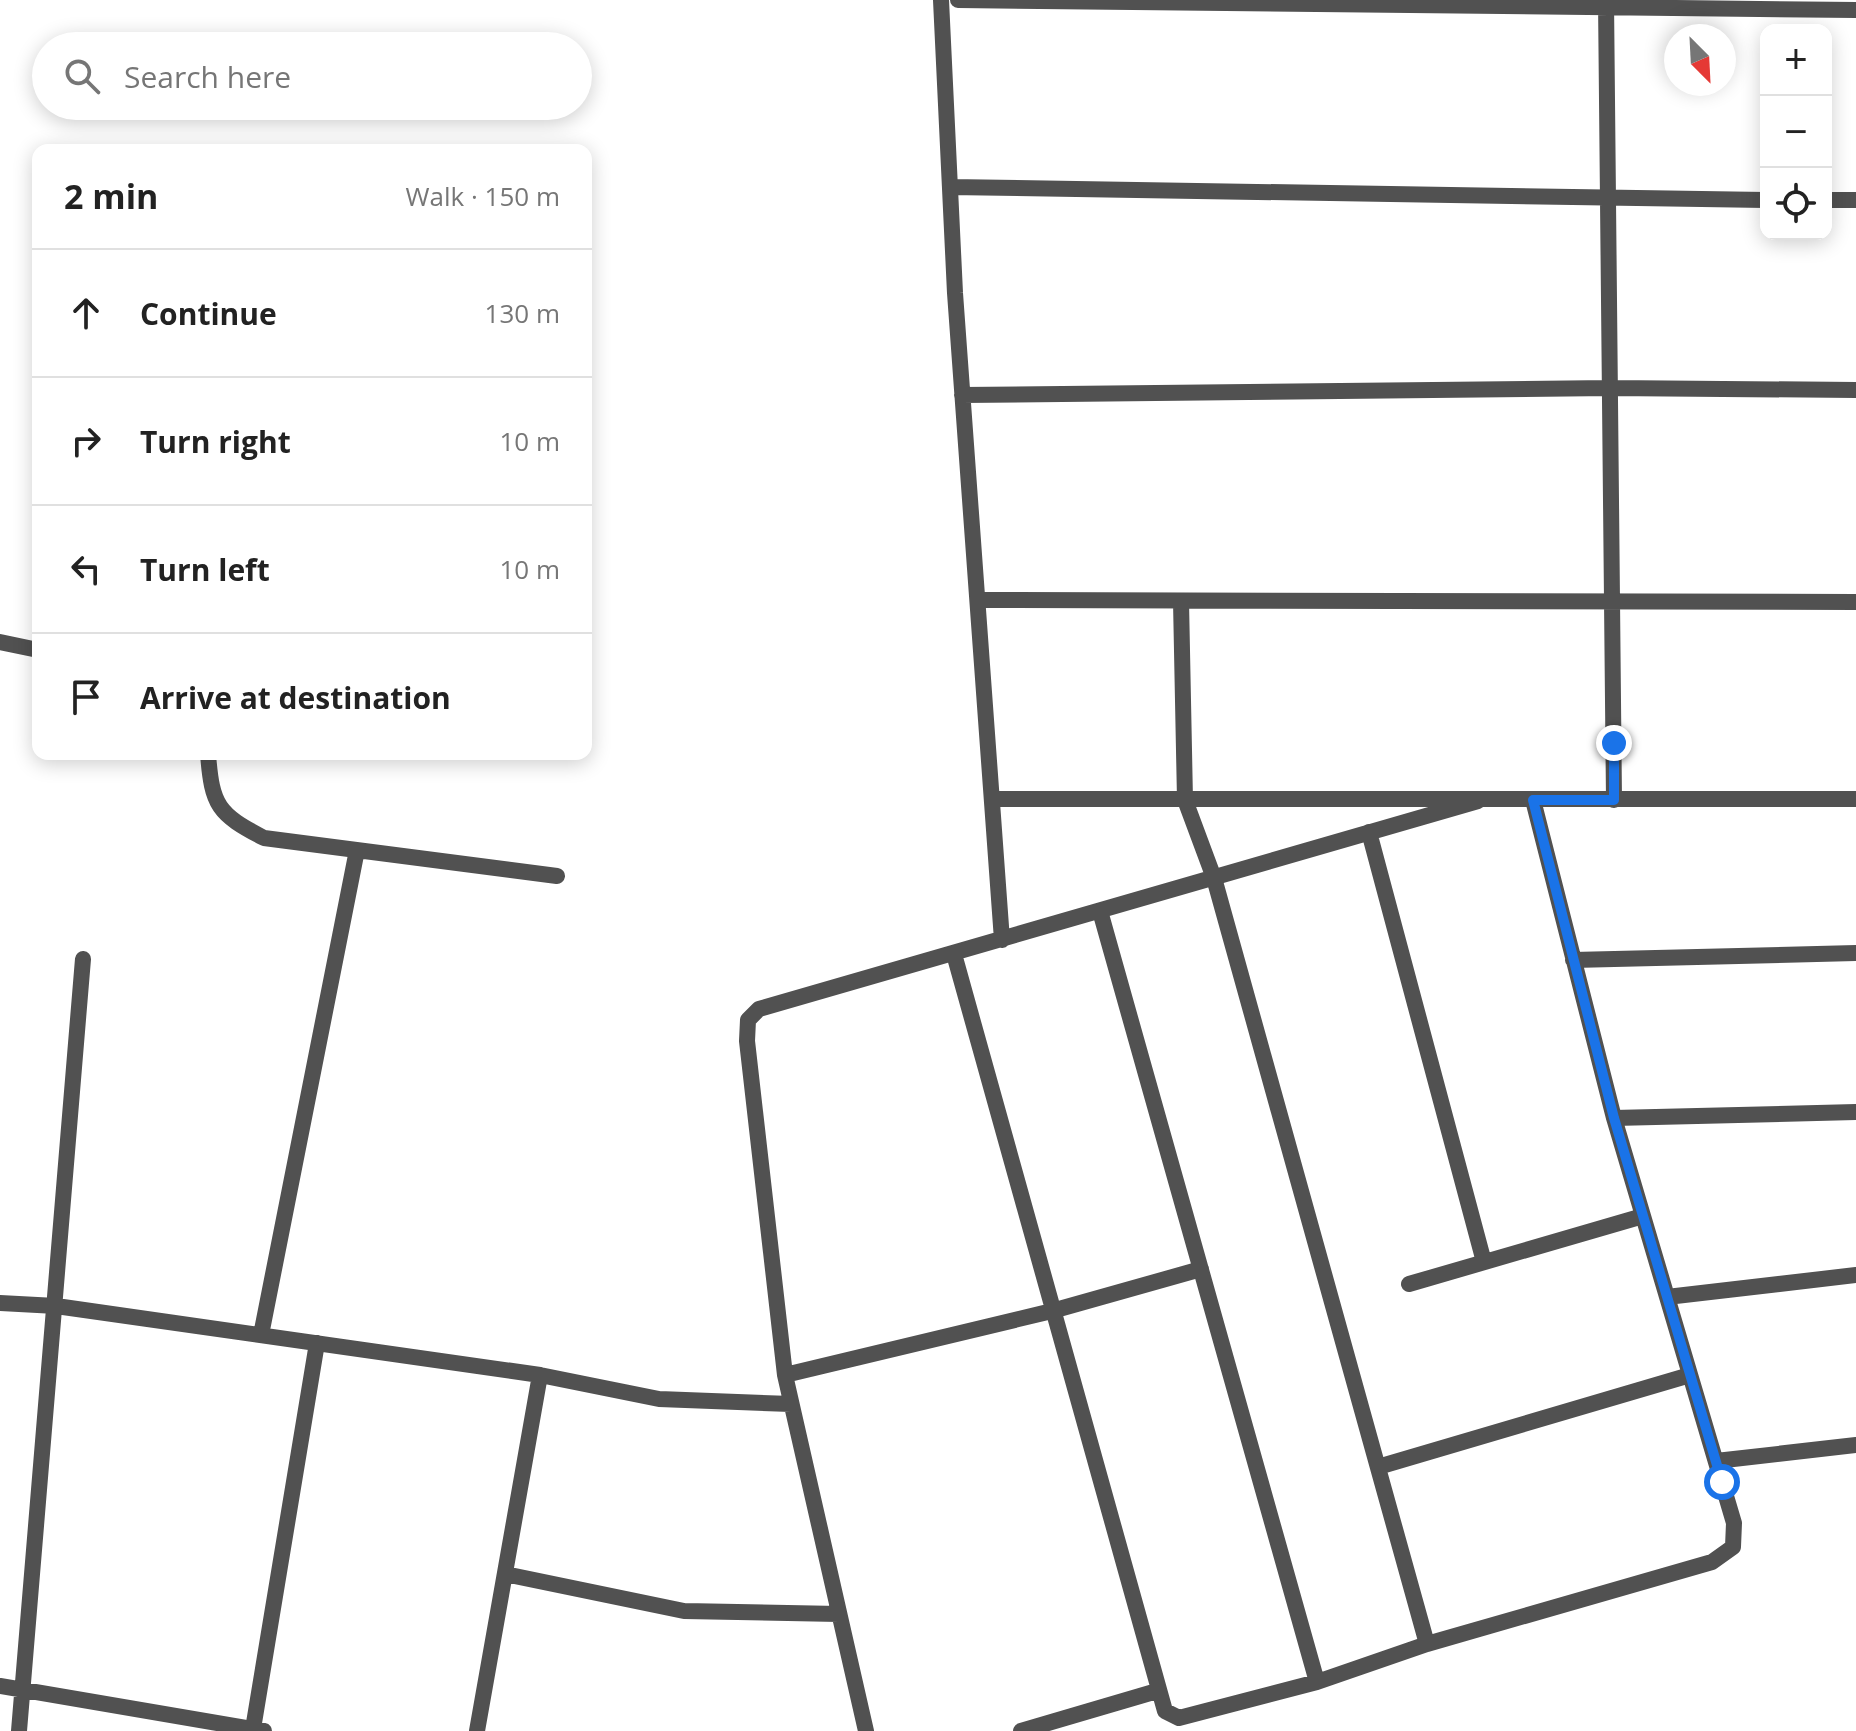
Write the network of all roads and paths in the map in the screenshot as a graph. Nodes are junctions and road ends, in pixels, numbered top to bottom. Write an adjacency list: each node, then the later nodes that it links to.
1 (941, 0): 7 (street)
2 (958, 0): 3 (street)
3 (1389, 2): 4 (street)
4 (1606, 4): 5 (street); 8 (street)
5 (1824, 5): 6 (street)
6 (1856, 10)
7 (950, 187): 8 (street); 14 (street)
8 (1608, 199): 9 (street); 12 (street)
9 (1760, 200)
10 (1832, 200): 11 (street)
11 (1856, 200)
12 (1610, 388): 13 (street); 14 (street); 16 (street)
13 (1856, 390)
14 (962, 395): 15 (street)
15 (978, 600): 17 (street); 22 (street)
16 (1612, 600): 17 (street); 18 (street); 26 (street)
17 (1181, 601): 24 (street)
18 (1856, 602)
19 (0, 642): 20 (street)
20 (32, 649)
21 (208, 760): 29 (street)
22 (992, 799): 24 (street); 33 (street)
23 (1856, 799): 26 (street)
24 (1185, 800): 27 (street); 31 (street)
25 (1533, 800): 26 (street); 27 (street); 37 (street)
26 (1614, 800)
27 (1478, 801): 28 (street)
28 (1369, 832): 31 (street); 41 (street)
29 (357, 850): 30 (street); 49 (street)
30 (557, 876)
31 (1214, 878): 32 (street); 57 (street)
32 (1100, 911): 33 (street); 42 (street)
33 (1002, 940): 35 (street)
34 (1856, 953): 37 (street)
35 (954, 954): 48 (street); 52 (street)
36 (83, 959): 47 (street)
37 (1573, 960): 39 (street)
38 (1856, 1112): 39 (street)
39 (1614, 1118): 40 (street)
40 (1643, 1216): 41 (street); 45 (street)
41 (1484, 1262): 44 (street)
42 (1201, 1269): 48 (street); 61 (street)
43 (1856, 1275): 45 (street)
44 (1409, 1284)
45 (1667, 1297): 53 (street)
46 (0, 1303): 47 (street)
47 (56, 1306): 49 (street); 63 (street)
48 (1052, 1311): 52 (street); 64 (street)
49 (261, 1335): 50 (street)
50 (317, 1343): 51 (street); 65 (street)
51 (540, 1375): 54 (street); 58 (street)
52 (785, 1375): 54 (street)
53 (1690, 1375): 56 (street); 57 (street)
54 (791, 1404): 59 (street)
55 (1856, 1445): 56 (street)
56 (1716, 1461): 60 (street)
57 (1378, 1467): 60 (street)
58 (505, 1574): 59 (street); 67 (street)
59 (839, 1614): 68 (street)
60 (1427, 1644): 61 (street)
61 (1317, 1682): 64 (street)
62 (0, 1686): 63 (street)
63 (25, 1689): 65 (street); 66 (street)
64 (1157, 1691): 69 (street)
65 (258, 1730)
66 (19, 1731)
67 (477, 1731)
68 (866, 1731)
69 (1021, 1731)

